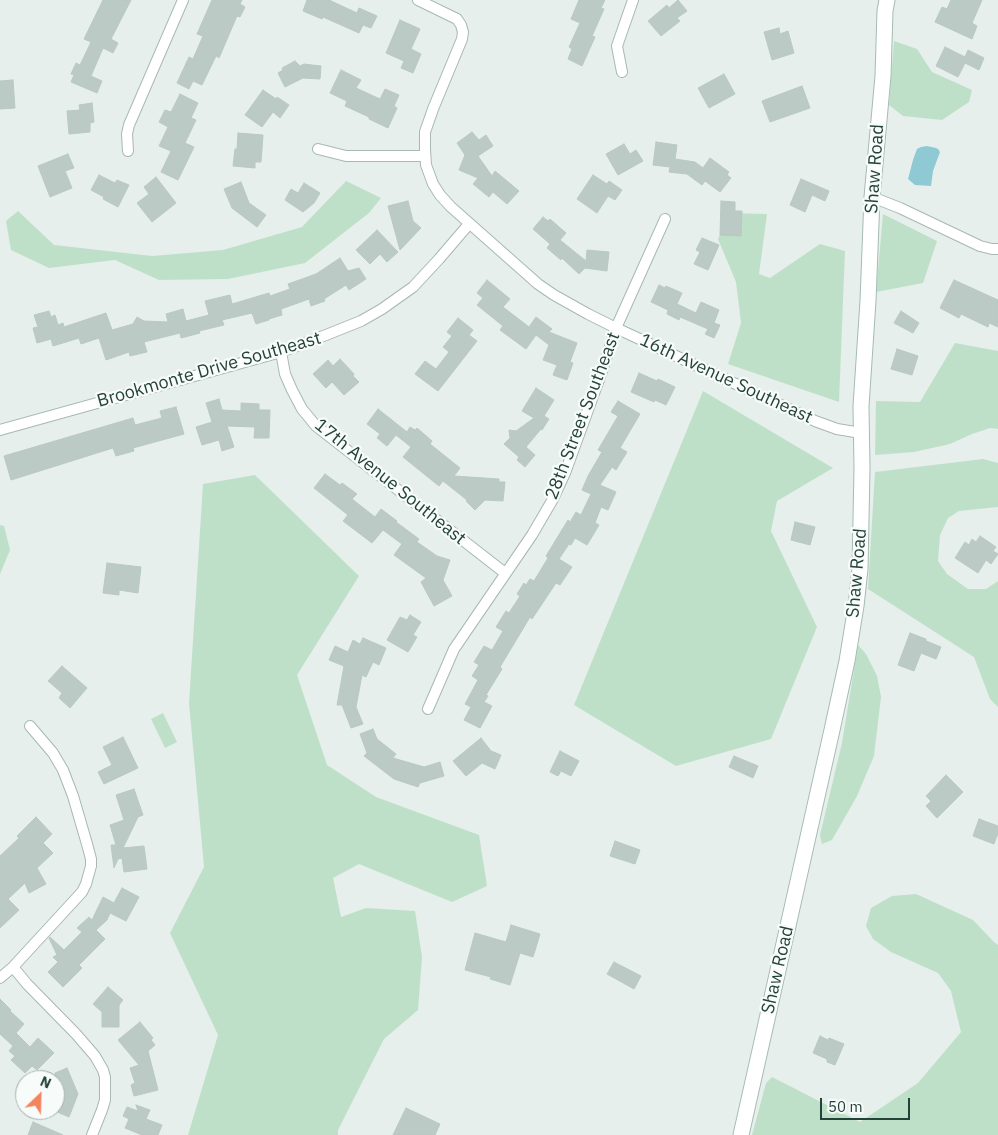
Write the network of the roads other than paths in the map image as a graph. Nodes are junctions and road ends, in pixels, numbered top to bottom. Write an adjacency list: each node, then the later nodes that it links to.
1 (183, 0): 7 (street)
2 (418, 0): 8 (street, 16th Avenue Southeast)
3 (633, 0): 5 (street)
4 (887, 0): 9 (main road, Shaw Road)
5 (622, 72)
6 (318, 149): 8 (street)
7 (128, 151)
8 (425, 156): 11 (street, 16th Avenue Southeast)
9 (872, 197): 12 (street); 16 (main road, Shaw Road)
10 (664, 219): 13 (street, 28th Street Southeast)
11 (470, 224): 13 (street, 16th Avenue Southeast); 14 (street, Brookmonte Drive Southeast)
12 (998, 250)
13 (616, 328): 16 (street, 16th Avenue Southeast); 17 (street, 28th Street Southeast)
14 (280, 352): 15 (street, Brookmonte Drive Southeast); 17 (street, 17th Avenue Southeast)
15 (0, 430)
16 (862, 433): 23 (main road, Shaw Road)
17 (505, 573): 18 (street, 28th Street Southeast)
18 (428, 709)
19 (30, 726): 20 (street)
20 (13, 967): 21 (street); 22 (street)
21 (0, 978)
22 (92, 1135)
23 (741, 1135)

